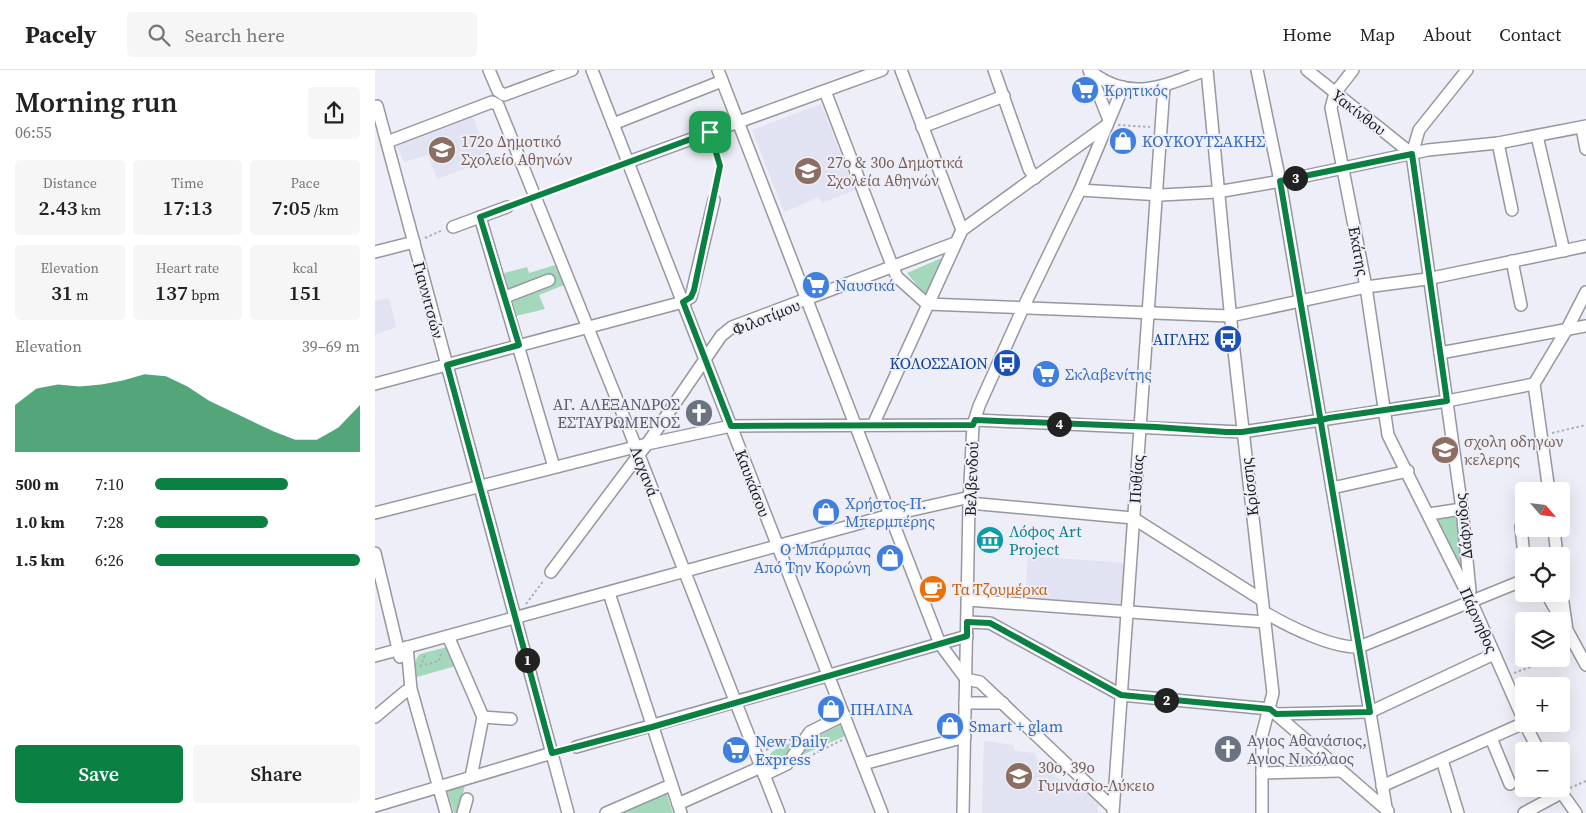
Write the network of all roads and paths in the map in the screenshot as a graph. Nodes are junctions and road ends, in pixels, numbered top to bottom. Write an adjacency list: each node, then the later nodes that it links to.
1 (489, 70): 20 (street, Λαχανά)
2 (572, 70): 20 (street)
3 (592, 70): 24 (street, Καυκάσου)
4 (718, 70): 14 (street)
5 (882, 70): 17 (street)
6 (901, 70): 25 (street)
7 (994, 70): 19 (street)
8 (1206, 70): 15 (street); 39 (street, Κρίσσης)
9 (1257, 70): 37 (street)
10 (1307, 70): 18 (street, Υακίνθου)
11 (1353, 70): 18 (street)
12 (1467, 70): 33 (street)
13 (1089, 71): 16 (street); 23 (street)
14 (722, 81): 22 (street); 24 (street)
15 (1164, 86): 16 (street); 26 (street, Πυθίας)
16 (1123, 87): 23 (street, Βελβενδού)
17 (825, 91): 22 (street); 54 (street)
18 (1335, 93): 33 (street, Υακίνθου); 35 (street, Εκάτης)
19 (1003, 96): 25 (street); 36 (street)
20 (498, 98): 30 (street); 41 (street, Λαχανά)
21 (377, 106): 30 (street, Γιαννιτσών)
22 (738, 122): 28 (street); 60 (street)
23 (1109, 122): 26 (path); 36 (street); 38 (street, Βελβενδού)
24 (613, 124): 34 (street, Καυκάσου)
25 (922, 127): 47 (street)
26 (1160, 127): 40 (street, Πυθίας)
27 (1584, 127): 29 (street); 32 (street)
28 (710, 132): 34 (street); 42 (path)
29 (1537, 136): 31 (street); 51 (street)
30 (387, 142): 48 (street, Γιαννιτσών)
31 (1498, 143): 33 (street); 44 (street)
32 (1586, 149)
33 (1412, 154): 35 (street); 55 (street, Δάφνιδος)
34 (628, 162): 41 (path); 61 (street, Καυκάσου)
35 (1343, 167): 37 (street); 57 (street, Εκάτης)
36 (1035, 178): 47 (street)
37 (1280, 181): 39 (street); 62 (street)
38 (1080, 190): 40 (street); 65 (street, Βελβενδού)
39 (1217, 192): 40 (street); 67 (street, Κρίσσης)
40 (1156, 194): 66 (street, Πυθίας)
41 (535, 197): 69 (street, Λαχανά)
42 (714, 200): 61 (street)
43 (507, 207): 45 (street)
44 (1512, 210)
45 (480, 217): 46 (street); 59 (street)
46 (453, 227): 48 (path)
47 (962, 230): 49 (street)
48 (414, 242): 52 (street); 74 (street, Γιαννιτσών)
49 (955, 243): 54 (street, Φιλοτίμου); 63 (street)
50 (1586, 246): 51 (street)
51 (1565, 250): 53 (street)
52 (375, 252)
53 (1511, 261): 55 (street); 64 (street)
54 (893, 268): 60 (street, Φιλοτίμου); 63 (street)
55 (1430, 278): 57 (street); 72 (street, Δάφνιδος)
56 (549, 280): 59 (street)
57 (1366, 287): 62 (street); 78 (street, Εκάτης)
58 (1586, 292): 70 (street)
59 (505, 297): 71 (street)
60 (807, 301): 73 (street, Φιλοτίμου); 81 (street)
61 (683, 302): 69 (street); 73 (street, Καυκάσου)
62 (1300, 302): 67 (street); 79 (street)
63 (927, 304): 65 (street); 82 (street)
64 (1521, 305)
65 (1023, 308): 66 (street); 80 (street, Βελβενδού)
66 (1148, 312): 67 (street); 85 (street, Πυθίας)
67 (1230, 316): 86 (street, Κρίσσης)
68 (1586, 326): 70 (street)
69 (587, 327): 71 (street); 88 (street, Λαχανά)
70 (1567, 329): 72 (street); 76 (street)
71 (519, 345): 74 (street); 89 (street)
72 (1440, 353): 77 (street, Δάφνιδος)
73 (705, 361): 84 (street, Καυκάσου); 88 (street, Φιλοτίμου)
74 (447, 365): 75 (street); 92 (street, Γιαννιτσών)
75 (375, 384)
76 (1534, 384): 77 (street); 87 (street)
77 (1447, 401): 78 (street); 95 (street, Δάφνιδος)
78 (1383, 410): 79 (street); 90 (street, Πάρνηθος)
79 (1321, 420): 86 (street); 93 (street)
80 (974, 422): 82 (street); 85 (street); 94 (street, Βελβενδού)
81 (855, 425): 82 (street); 84 (street); 98 (street)
82 (873, 425)
83 (1586, 425): 87 (path)
84 (731, 426): 88 (street); 100 (street, Καυκάσου)
85 (1140, 427): 86 (street); 99 (street, Πυθίας)
86 (1242, 432): 109 (street, Κρίσσης)
87 (1543, 434): 91 (street)
88 (640, 448): 89 (street); 102 (street, Φιλοτίμου); 103 (street, Λαχανά)
89 (554, 467): 92 (street)
90 (1408, 471): 93 (street); 97 (street, Πάρνηθος)
91 (1548, 482)
92 (480, 486): 96 (street); 110 (street, Γιαννιτσών)
93 (1332, 488): 116 (street)
94 (969, 500): 98 (street); 99 (street); 106 (street, Βελβενδού)
95 (1461, 509): 97 (street); 107 (street, Δάφνιδος)
96 (375, 513)
97 (1429, 514): 107 (street, Πάρνηθος)
98 (890, 515): 100 (street); 115 (street)
99 (1133, 518): 108 (street, Πυθίας); 109 (street)
100 (778, 547): 103 (street); 124 (street, Καυκάσου)
101 (375, 554): 117 (street)
102 (551, 572): 110 (path)
103 (685, 572): 105 (street); 130 (street, Λαχανά)
104 (1515, 584): 107 (street)
105 (609, 593): 110 (street); 139 (street)
106 (968, 600): 108 (street); 111 (street, Βελβενδού)
107 (1471, 601): 116 (street); 118 (street, Πάρνηθος)
108 (1127, 612): 109 (street); 128 (street, Πυθίας)
109 (1263, 612): 116 (street); 133 (street, Κρίσσης)
110 (515, 618): 112 (street); 146 (street, Γιαννιτσών)
111 (967, 622): 113 (street, Βελβενδού); 128 (street)
112 (448, 636): 117 (street); 137 (street)
113 (967, 636): 115 (street); 126 (street, Βελβενδού)
114 (1570, 636): 121 (street)
115 (940, 644): 124 (street); 126 (street)
116 (1359, 647): 134 (street)
117 (403, 648): 119 (street); 127 (street)
118 (1494, 654): 125 (street, Πάρνηθος); 134 (street)
119 (375, 656)
120 (439, 660): 122 (path)
121 (1586, 665)
122 (420, 666)
123 (1531, 667): 125 (path)
124 (829, 676): 130 (street); 135 (street, Καυκάσου)
125 (1504, 677): 129 (street, Πάρνηθος)
126 (966, 678): 131 (street, Βελβενδού); 132 (street)
127 (409, 690): 136 (street); 159 (street)
128 (1121, 695): 133 (street); 166 (street, Πυθίας)
129 (1515, 702)
130 (736, 703): 139 (street); 147 (street, Λαχανά)
131 (965, 703): 132 (street); 142 (street, Βελβενδού)
132 (1003, 703): 166 (street)
133 (1273, 712): 134 (street); 151 (street); 153 (street, Κρίσσης)
134 (1370, 712): 158 (street)
135 (844, 715): 141 (street, Καυκάσου); 149 (street)
136 (375, 717)
137 (483, 717): 138 (street); 154 (street)
138 (511, 719)
139 (652, 727): 145 (street); 157 (street)
140 (1515, 727): 143 (street)
141 (852, 736): 149 (path); 150 (street, Καυκάσου)
142 (965, 737): 150 (street); 175 (street, Βελβενδού)
143 (1491, 738): 148 (street); 156 (street)
144 (792, 739): 147 (path)
145 (576, 747)
146 (552, 753): 154 (street); 171 (street, Γιαννιτσών)
147 (756, 754): 152 (street, Λαχανά)
148 (1442, 760): 158 (street); 177 (street)
149 (787, 764): 152 (street)
150 (863, 764): 174 (street, Καυκάσου)
151 (1340, 770): 153 (street); 167 (street)
152 (762, 771): 165 (street); 173 (street, Λαχανά)
153 (1262, 773): 176 (street, Κρίσσης)
154 (471, 777): 159 (street)
155 (1586, 781): 160 (path)
156 (1510, 784)
157 (671, 785): 165 (street); 172 (street)
158 (1383, 786): 167 (street)
159 (438, 787): 164 (street); 169 (street)
160 (1570, 787)
161 (1550, 797): 178 (street)
162 (1564, 797): 179 (street)
163 (467, 799): 170 (street)
164 (375, 808): 168 (street)
165 (679, 810)
166 (1113, 811)
167 (1388, 812)
168 (377, 813)
169 (446, 813)
170 (463, 813)
171 (568, 813)
172 (606, 813)
173 (779, 813)
174 (882, 813)
175 (963, 813)
176 (1262, 813)
177 (1458, 813)
178 (1524, 813)
179 (1575, 813)

